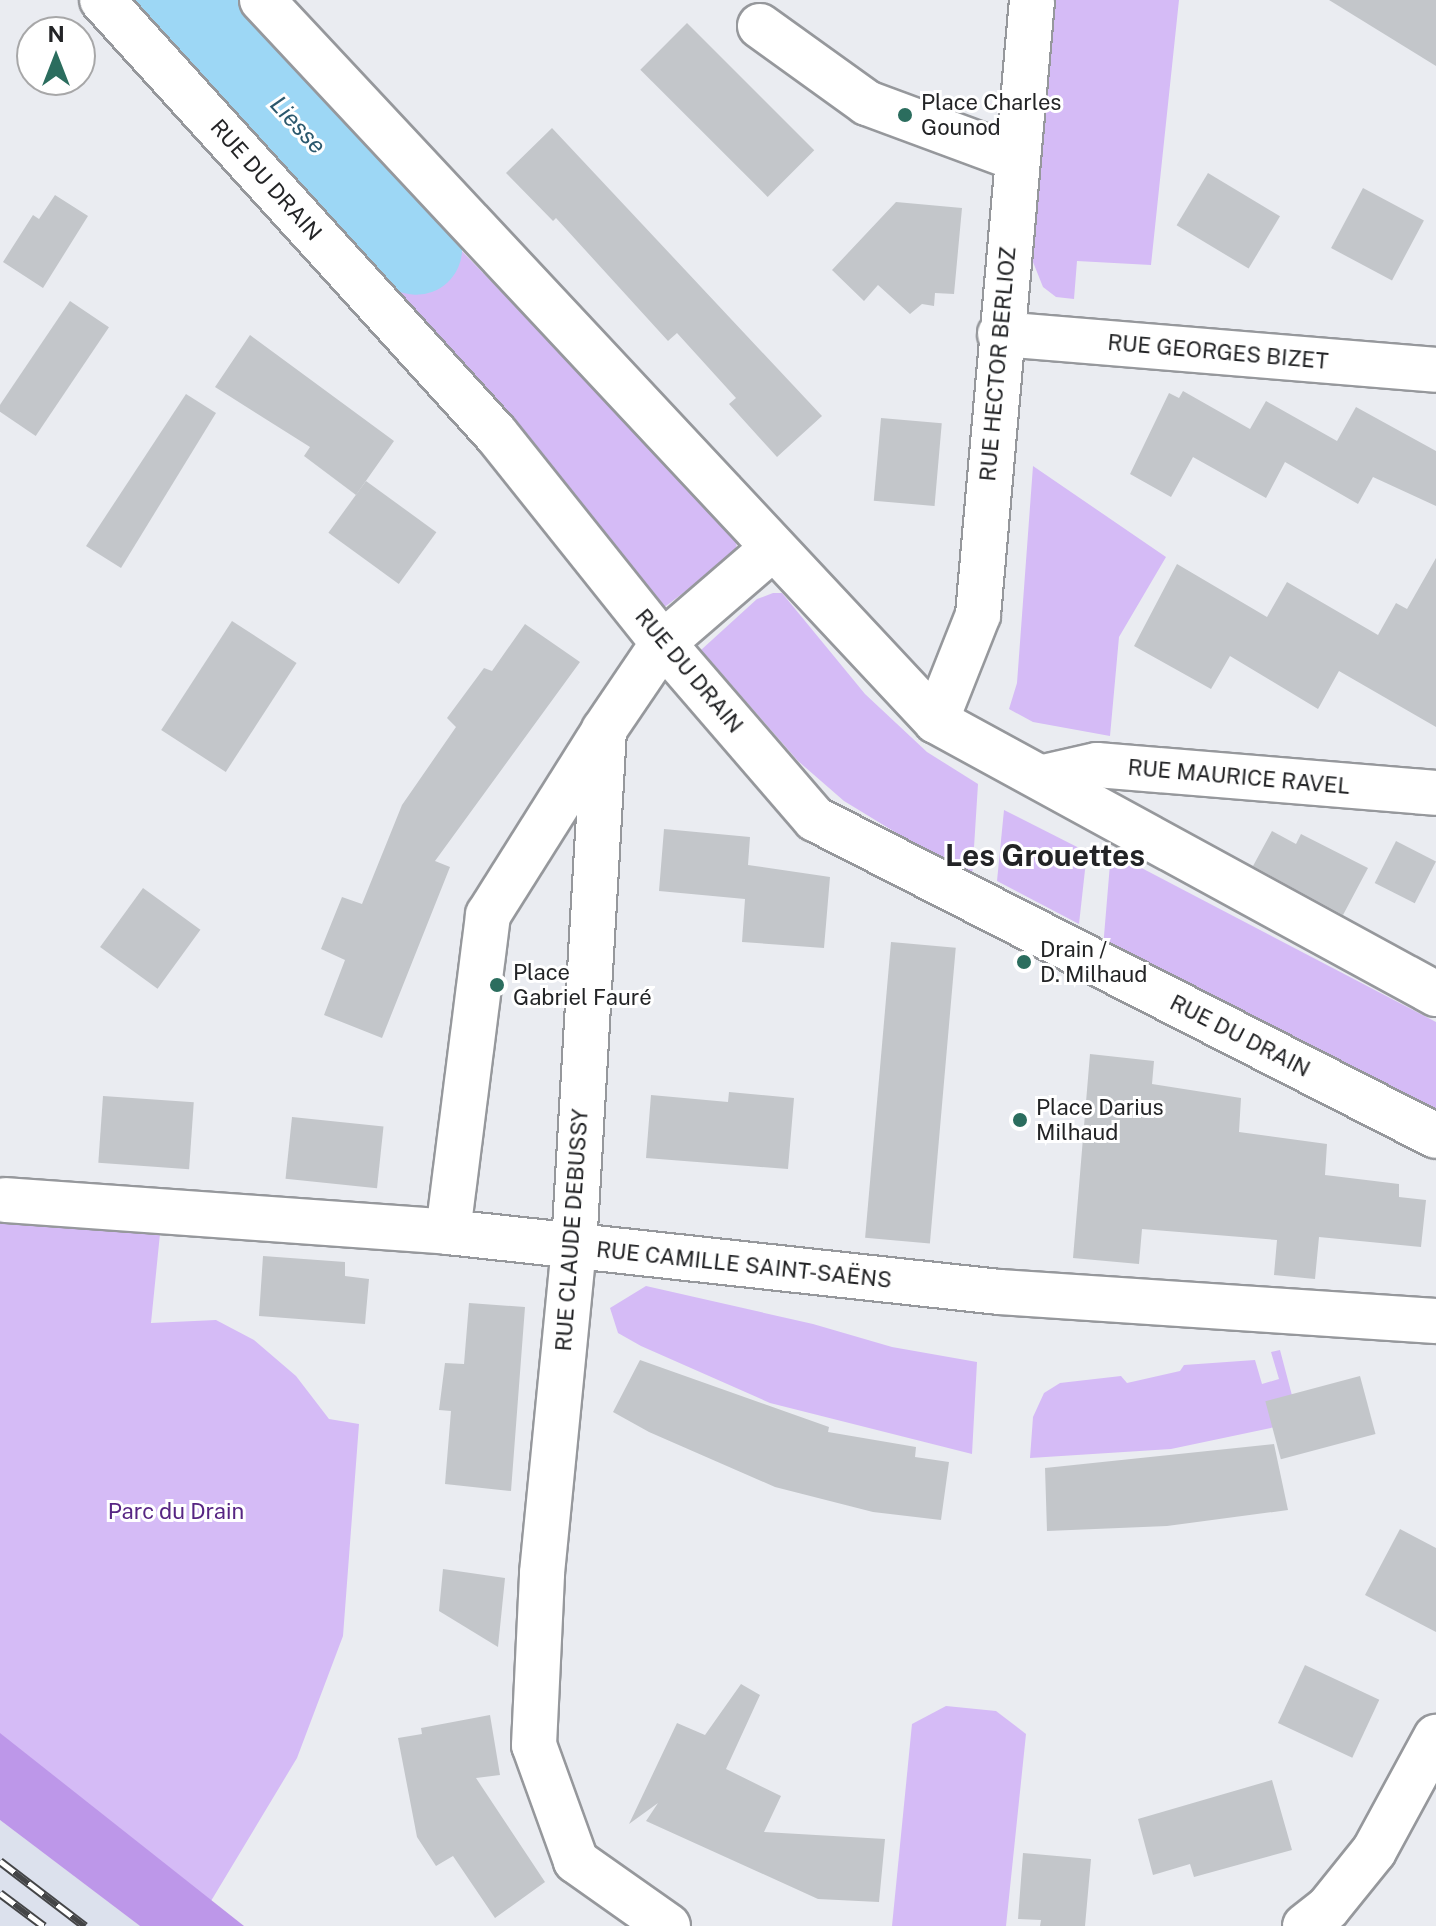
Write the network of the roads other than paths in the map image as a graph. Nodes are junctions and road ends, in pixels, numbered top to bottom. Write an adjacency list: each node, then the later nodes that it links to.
1 (102, 0): 9 (street, RUE DU DRAIN)
2 (262, 0): 8 (street)
3 (1032, 0): 5 (street, RUE HECTOR BERLIOZ)
4 (760, 26): 5 (street)
5 (1016, 158): 6 (street, RUE HECTOR BERLIOZ)
6 (1000, 334): 7 (street, RUE GEORGES BIZET); 10 (street, RUE HECTOR BERLIOZ)
7 (1436, 370)
8 (773, 548): 9 (street); 10 (street)
9 (663, 643): 11 (street); 15 (street, RUE DU DRAIN)
10 (936, 721): 12 (street)
11 (604, 730): 17 (street); 18 (street, RUE CLAUDE DEBUSSY)
12 (1044, 777): 13 (street, RUE MAURICE RAVEL); 14 (street)
13 (1436, 793)
14 (1436, 994)
15 (1436, 1136)
16 (5, 1200): 17 (street, RUE CAMILLE SAINT-SAËNS)
17 (448, 1232): 18 (street, RUE CAMILLE SAINT-SAËNS)
18 (574, 1246): 19 (street, RUE CAMILLE SAINT-SAËNS); 21 (street, RUE CLAUDE DEBUSSY)
19 (1436, 1321)
20 (1436, 1737): 22 (street)
21 (668, 1926)
22 (1305, 1926)

